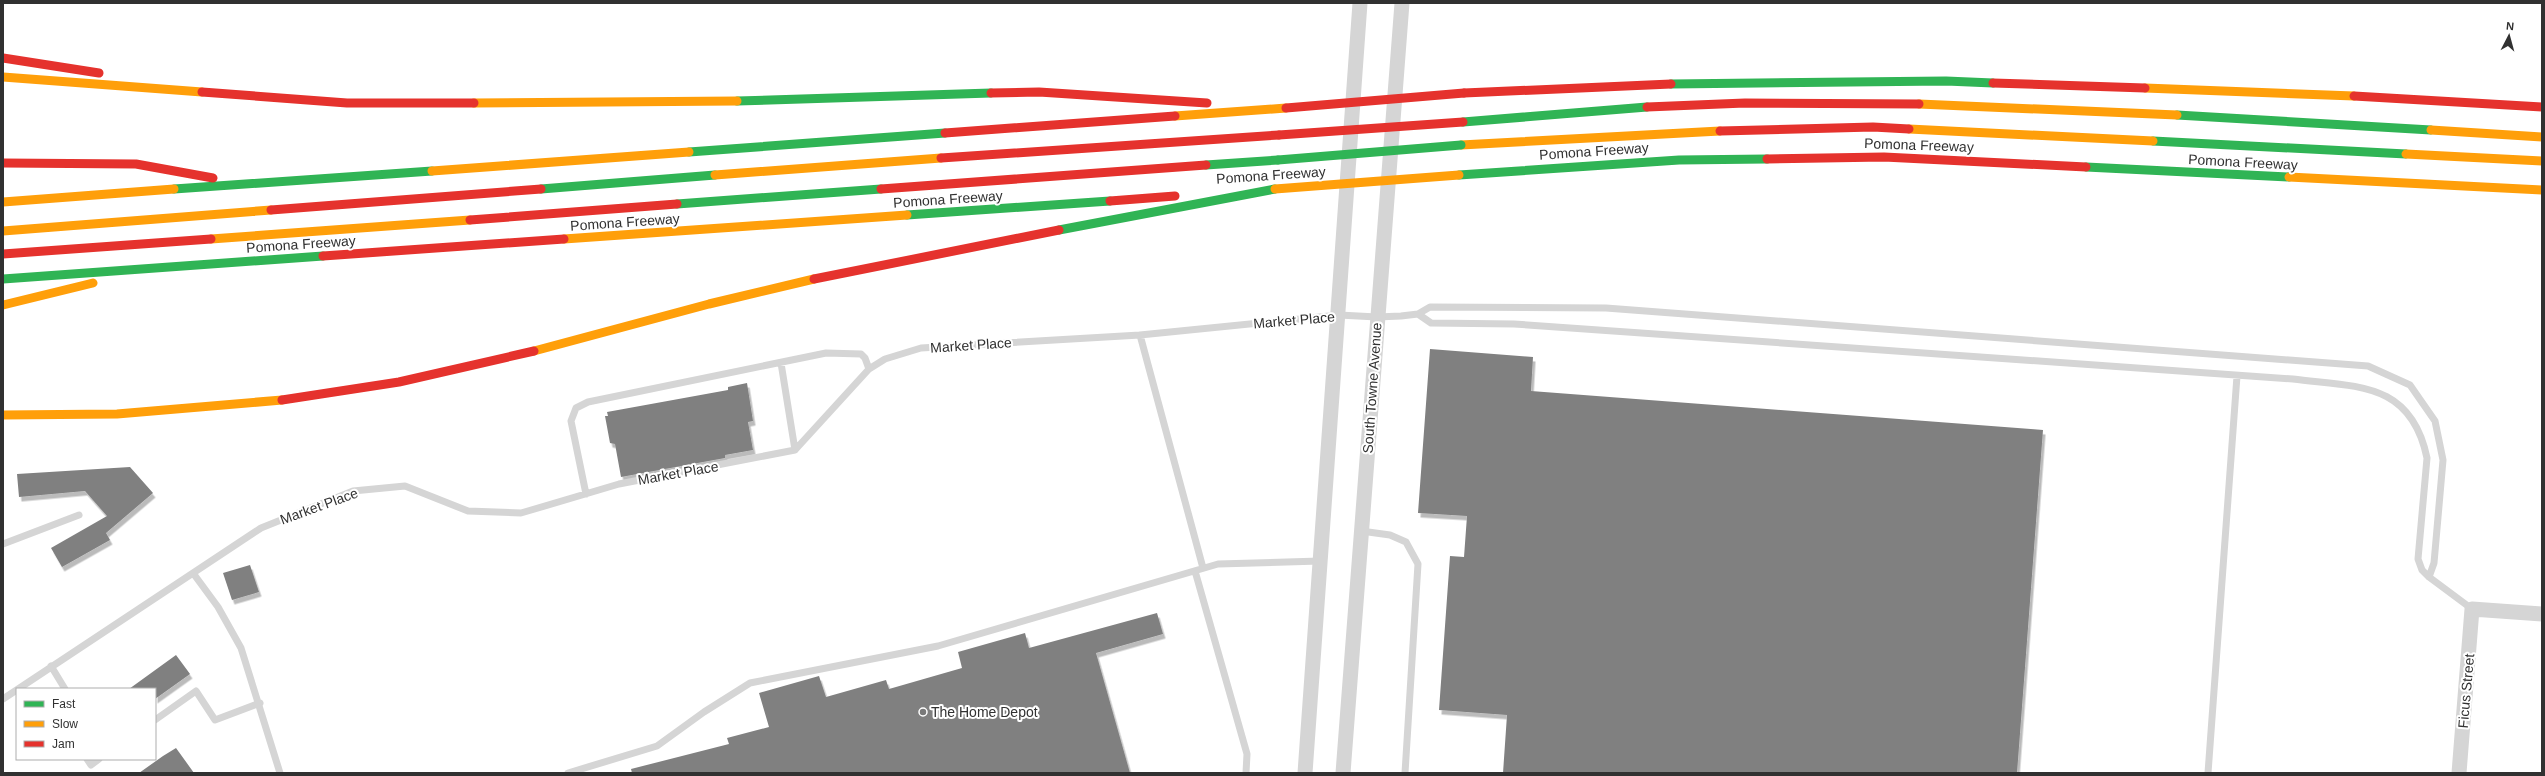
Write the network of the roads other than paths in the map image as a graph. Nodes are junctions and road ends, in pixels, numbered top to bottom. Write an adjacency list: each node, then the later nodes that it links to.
1 (1360, 3): 23 (street)
2 (1402, 3): 24 (street, South Towne Avenue)
3 (3, 58): 4 (highway)
4 (107, 74)
5 (122, 76): 7 (highway)
6 (3, 77): 7 (highway)
7 (252, 97): 9 (highway)
8 (2542, 107): 9 (highway, bridge)
9 (1286, 108): 13 (highway)
10 (2542, 137): 17 (highway, bridge)
11 (2542, 161): 18 (highway, bridge)
12 (3, 163): 13 (highway)
13 (244, 183): 16 (highway)
14 (1275, 189): 15 (highway, Pomona Freeway, bridge); 19 (highway, Pomona Freeway); 29 (highway)
15 (2542, 190)
16 (3, 202)
17 (3, 231)
18 (3, 254)
19 (157, 268): 20 (highway, Pomona Freeway); 21 (highway)
20 (3, 279)
21 (3, 304)
22 (1418, 314): 24 (lane, Market Place); 28 (lane); 39 (lane, Market Place)
23 (1338, 315): 24 (lane, Market Place); 25 (lane, Market Place); 35 (street)
24 (1377, 317): 33 (street, South Towne Avenue)
25 (1140, 335): 27 (lane, Market Place); 36 (lane)
26 (781, 363): 27 (lane); 30 (lane); 31 (lane)
27 (869, 369): 30 (lane, Market Place)
28 (2236, 376): 39 (lane); 57 (lane)
29 (3, 415)
30 (795, 450): 31 (lane, Market Place)
31 (586, 494): 38 (lane, Market Place)
32 (79, 515): 34 (lane)
33 (1361, 531): 55 (street, South Towne Avenue); 56 (lane)
34 (3, 544)
35 (1320, 561): 36 (lane); 54 (street)
36 (1203, 568): 37 (lane)
37 (1195, 571): 52 (lane); 53 (lane)
38 (193, 573): 42 (lane, Market Place); 47 (lane)
39 (2429, 577): 40 (lane)
40 (2472, 609): 41 (street); 58 (street, Ficus Street)
41 (2542, 614)
42 (51, 666): 43 (lane, Market Place); 44 (lane)
43 (19, 688)
44 (64, 688)
45 (16, 690): 46 (lane, Market Place)
46 (3, 699)
47 (260, 703): 48 (lane); 51 (lane)
48 (156, 719)
49 (88, 760): 50 (lane)
50 (98, 760)
51 (280, 773)
52 (568, 773)
53 (1246, 773)
54 (1305, 773)
55 (1343, 773)
56 (1405, 773)
57 (2208, 773)
58 (2459, 773)

